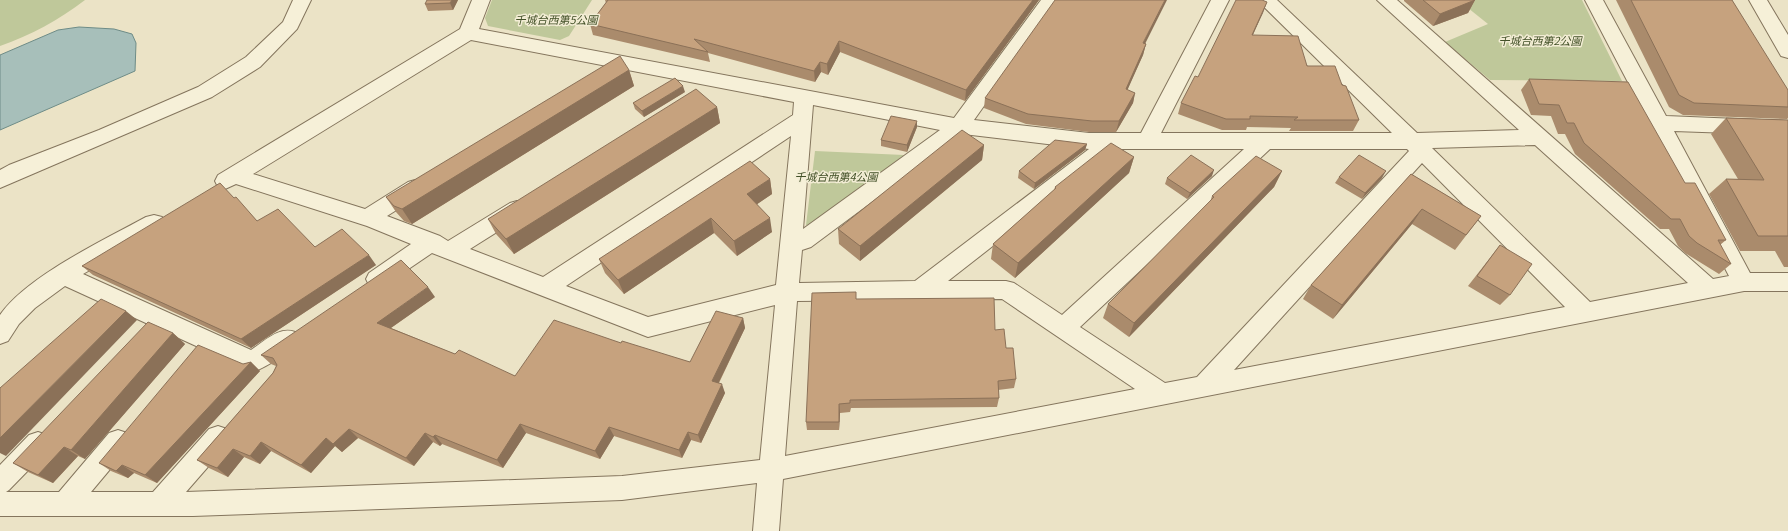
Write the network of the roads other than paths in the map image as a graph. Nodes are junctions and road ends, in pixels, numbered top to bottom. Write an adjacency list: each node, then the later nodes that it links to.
1 (302, 0): 26 (street)
2 (481, 0): 9 (street)
3 (1050, 0): 17 (street)
4 (1220, 0): 21 (street)
5 (1266, 0): 23 (street)
6 (1386, 0): 19 (street)
7 (1594, 0): 16 (street)
8 (1758, 0): 10 (street)
9 (468, 34): 11 (street); 24 (street)
10 (1788, 51)
11 (622, 63): 12 (street); 13 (street)
12 (602, 75)
13 (719, 82): 14 (street); 15 (street)
14 (699, 94)
15 (803, 108): 17 (street); 31 (street); 36 (street)
16 (1660, 123): 18 (street); 34 (street)
17 (959, 126): 20 (street); 31 (street)
18 (1788, 128)
19 (1539, 136): 23 (street); 37 (street)
20 (1113, 141): 21 (street); 39 (street)
21 (1147, 141): 22 (street)
22 (1266, 141): 23 (street); 46 (street)
23 (1417, 146): 43 (street); 51 (street)
24 (234, 176): 27 (street); 30 (street)
25 (434, 177): 30 (street)
26 (0, 180)
27 (207, 192)
28 (531, 200): 32 (street)
29 (173, 212): 33 (street)
30 (367, 218): 32 (street)
31 (792, 240): 40 (street)
32 (441, 247): 36 (street); 38 (street)
33 (64, 275): 41 (street); 47 (street)
34 (1744, 282): 35 (street); 37 (street)
35 (1788, 282)
36 (545, 288): 40 (street)
37 (1709, 289): 43 (street)
38 (359, 291)
39 (919, 291): 40 (street); 46 (street)
40 (787, 292): 56 (street)
41 (109, 296): 42 (street); 44 (street)
42 (92, 311)
43 (1584, 311): 51 (street)
44 (158, 318): 48 (street); 49 (street)
45 (306, 327): 49 (street)
46 (1063, 329): 52 (street)
47 (0, 334)
48 (141, 335)
49 (204, 340): 50 (street)
50 (189, 358)
51 (1204, 386): 52 (street)
52 (1162, 394): 56 (street)
53 (232, 422): 60 (street)
54 (132, 425): 59 (street)
55 (54, 426): 57 (street)
56 (771, 470): 60 (street); 61 (street)
57 (0, 482)
58 (0, 504): 59 (street)
59 (65, 504): 60 (street)
60 (159, 504)
61 (766, 531)

